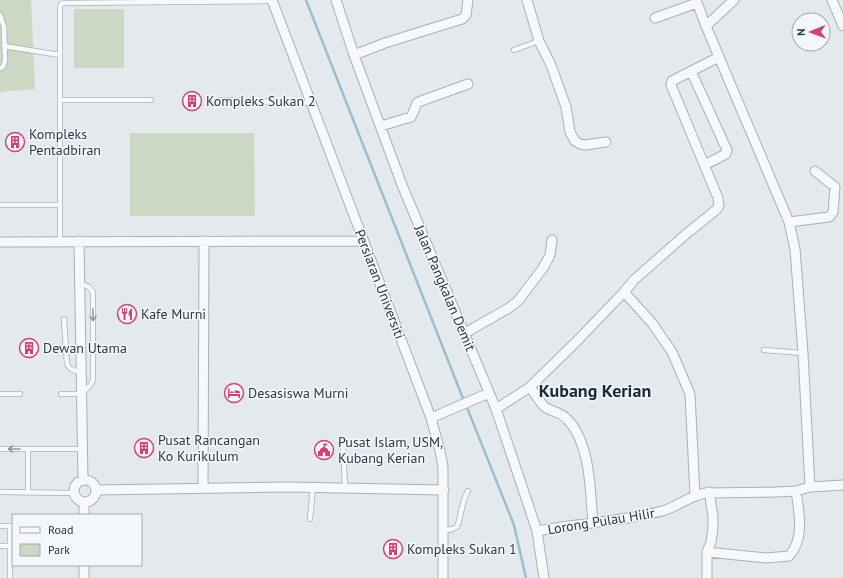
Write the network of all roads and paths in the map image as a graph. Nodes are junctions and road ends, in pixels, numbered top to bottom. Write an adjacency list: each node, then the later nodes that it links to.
1 (272, 0): 15 (lane); 24 (street, Persiaran Universiti)
2 (336, 0): 16 (street, Jalan Pangkalan Demit)
3 (468, 0): 16 (street)
4 (527, 0): 12 (street)
5 (734, 0): 10 (street)
6 (832, 0): 11 (street)
7 (696, 2): 9 (street); 10 (street)
8 (0, 15): 13 (lane)
9 (655, 18)
10 (706, 26): 17 (street)
11 (843, 26)
12 (539, 41): 14 (lane); 26 (street)
13 (4, 46): 15 (lane); 18 (lane)
14 (514, 50)
15 (60, 55): 21 (lane)
16 (354, 55): 25 (street, Jalan Pangkalan Demit)
17 (718, 57): 19 (street); 32 (street)
18 (0, 68)
19 (691, 71): 27 (street); 27 (street)
20 (468, 84): 25 (street)
21 (60, 100): 22 (lane); 31 (lane)
22 (151, 100)
23 (219, 100): 24 (lane)
24 (311, 103): 35 (street, Persiaran Universiti)
25 (381, 126): 42 (street, Jalan Pangkalan Demit)
26 (606, 142)
27 (704, 165): 40 (street)
28 (815, 172): 29 (street)
29 (839, 187): 32 (street)
30 (0, 205): 31 (lane)
31 (60, 205): 37 (lane)
32 (789, 222): 44 (street)
33 (552, 240): 42 (street)
34 (204, 241): 35 (street); 38 (street); 61 (street)
35 (364, 241): 53 (street, Persiaran Universiti)
36 (0, 242): 37 (street)
37 (60, 242): 38 (street)
38 (80, 242): 39 (street)
39 (80, 283): 45 (street); 51 (lane, one-way to 51)
40 (624, 292): 46 (street); 72 (street)
41 (64, 319): 45 (lane)
42 (464, 333): 47 (street, Jalan Pangkalan Demit)
43 (764, 350): 44 (lane)
44 (803, 353): 60 (street)
45 (82, 372): 51 (street)
46 (530, 387): 52 (street); 76 (street)
47 (489, 393): 52 (street, Jalan Pangkalan Demit); 53 (street)
48 (0, 394): 49 (lane)
49 (20, 394)
50 (61, 394): 51 (lane)
51 (82, 394): 57 (street)
52 (496, 409): 80 (street, Jalan Pangkalan Demit)
53 (431, 418): 65 (street, Persiaran Universiti)
54 (343, 444): 63 (lane)
55 (0, 449): 56 (lane, one-way to 55)
56 (28, 449): 57 (lane); 70 (lane)
57 (83, 449): 58 (street)
58 (83, 480): 64 (street); 71 (street)
59 (843, 485): 60 (street, Lorong Pulau Hilir)
60 (810, 487): 67 (street, Lorong Pulau Hilir)
61 (203, 488): 62 (street); 64 (street)
62 (313, 488): 63 (street); 75 (lane)
63 (345, 488): 65 (street)
64 (96, 490): 73 (street)
65 (444, 490): 79 (street, Persiaran Universiti)
66 (468, 491): 79 (lane)
67 (796, 491): 69 (street, Lorong Pulau Hilir); 83 (street)
68 (0, 492): 70 (lane)
69 (709, 492): 72 (street, Lorong Pulau Hilir); 83 (street)
70 (28, 493): 71 (lane)
71 (74, 493): 73 (street)
72 (695, 495): 76 (street, Lorong Pulau Hilir)
73 (84, 502): 74 (street)
74 (84, 514)
75 (310, 519)
76 (593, 522): 80 (street, Lorong Pulau Hilir)
77 (0, 526): 78 (lane)
78 (12, 526): 82 (lane)
79 (443, 531): 87 (street, Persiaran Universiti)
80 (537, 532): 88 (street, Jalan Pangkalan Demit)
81 (0, 546): 82 (lane)
82 (11, 548): 85 (lane)
83 (707, 552): 89 (street)
84 (84, 566): 86 (street)
85 (10, 578)
86 (84, 578)
87 (443, 578)
88 (544, 578)
89 (707, 578)

